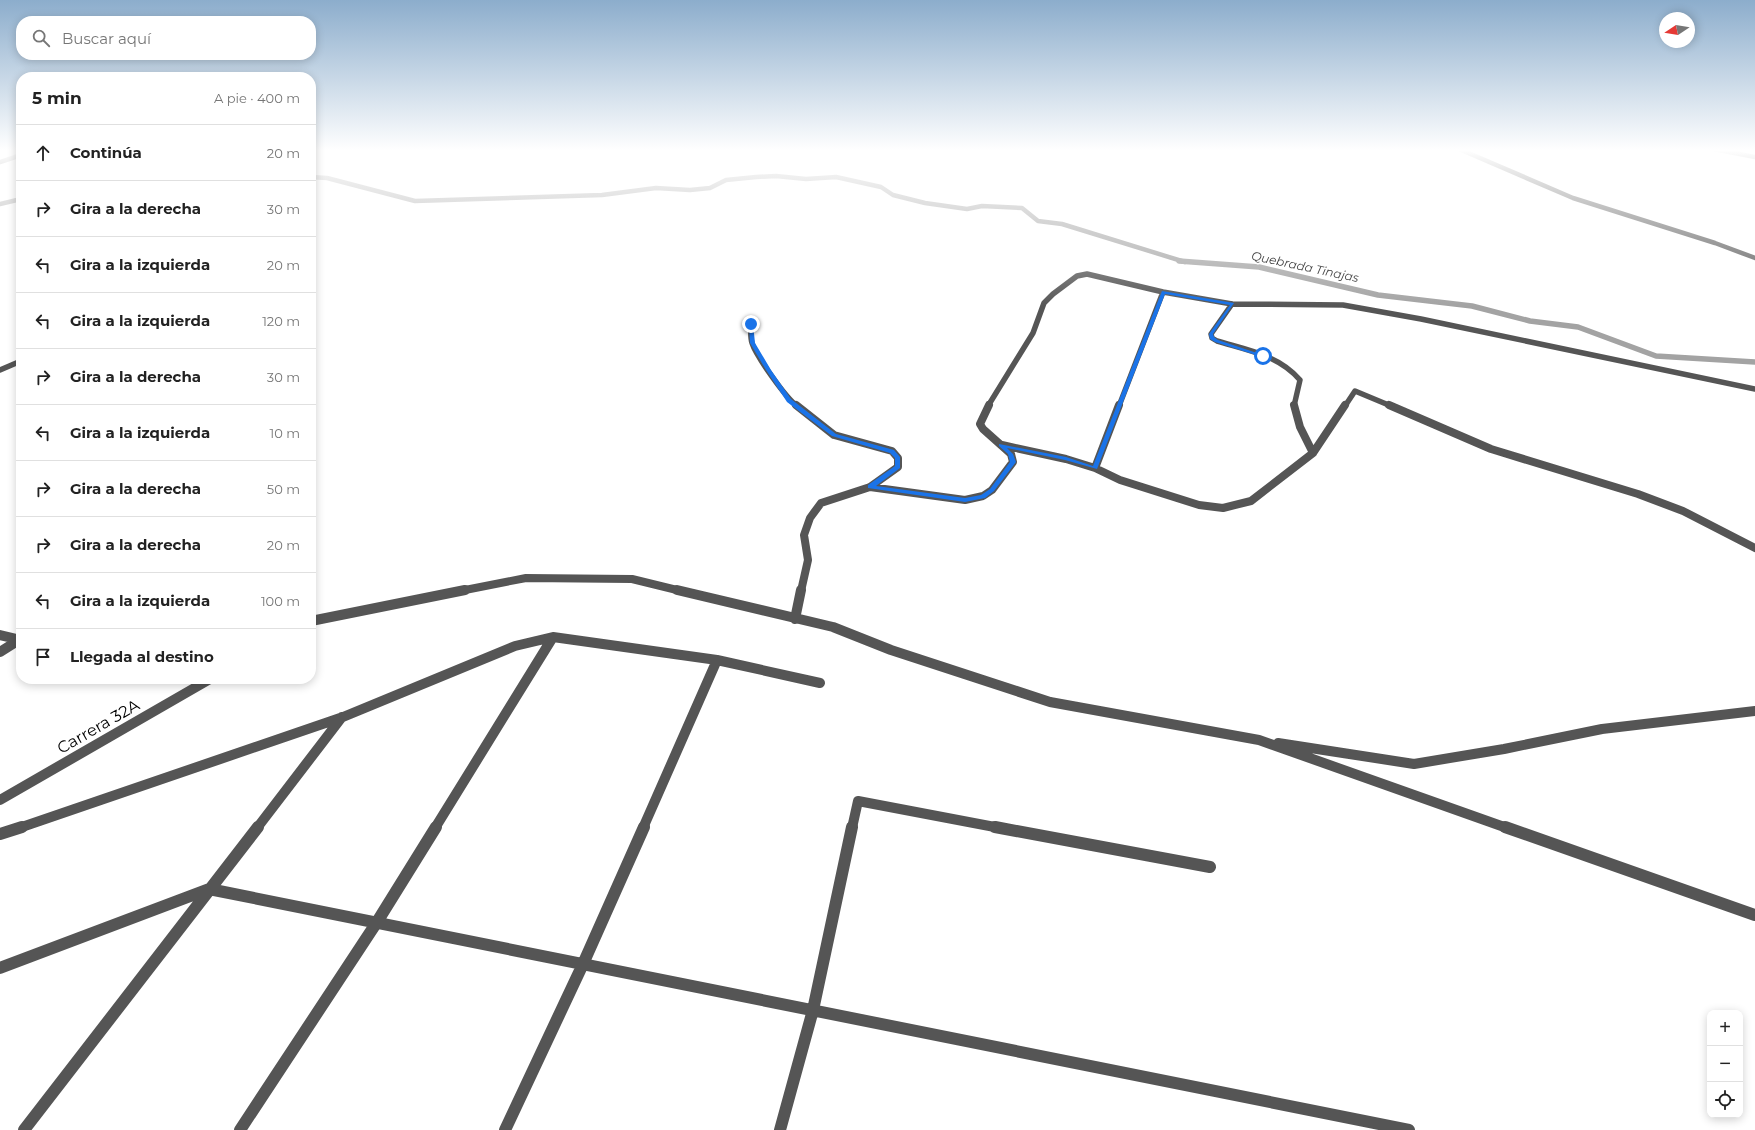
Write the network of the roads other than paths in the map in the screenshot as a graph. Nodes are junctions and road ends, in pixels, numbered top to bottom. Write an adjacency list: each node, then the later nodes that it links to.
1 (1584, 202): 2 (street)
2 (1755, 258)
3 (1163, 292): 4 (street); 9 (street); 11 (street)
4 (1232, 304): 8 (street); 10 (street)
5 (751, 324): 12 (street)
6 (16, 363): 7 (street)
7 (0, 370)
8 (1755, 389)
9 (1001, 445): 11 (street); 12 (street)
10 (1313, 453): 11 (street); 13 (street)
11 (1095, 468)
12 (870, 487): 14 (street)
13 (1755, 548)
14 (795, 619): 15 (street); 26 (street)
15 (316, 620)
16 (0, 635): 18 (street)
17 (553, 637): 21 (street); 25 (street); 32 (street)
18 (16, 639)
19 (16, 642): 20 (street)
20 (0, 652)
21 (717, 660): 22 (street); 33 (street)
22 (820, 683)
23 (201, 684): 27 (street, Carrera 32A)
24 (1755, 712): 26 (street)
25 (343, 717): 28 (street); 30 (street)
26 (1259, 740): 31 (street)
27 (0, 800)
28 (0, 834)
29 (1210, 867): 35 (street)
30 (210, 889): 32 (street); 34 (street); 36 (street)
31 (1755, 915)
32 (377, 922): 33 (street); 37 (street)
33 (583, 964): 35 (street); 38 (street)
34 (0, 968)
35 (813, 1010): 39 (street); 40 (street)
36 (24, 1130)
37 (240, 1130)
38 (505, 1130)
39 (780, 1130)
40 (1409, 1130)

